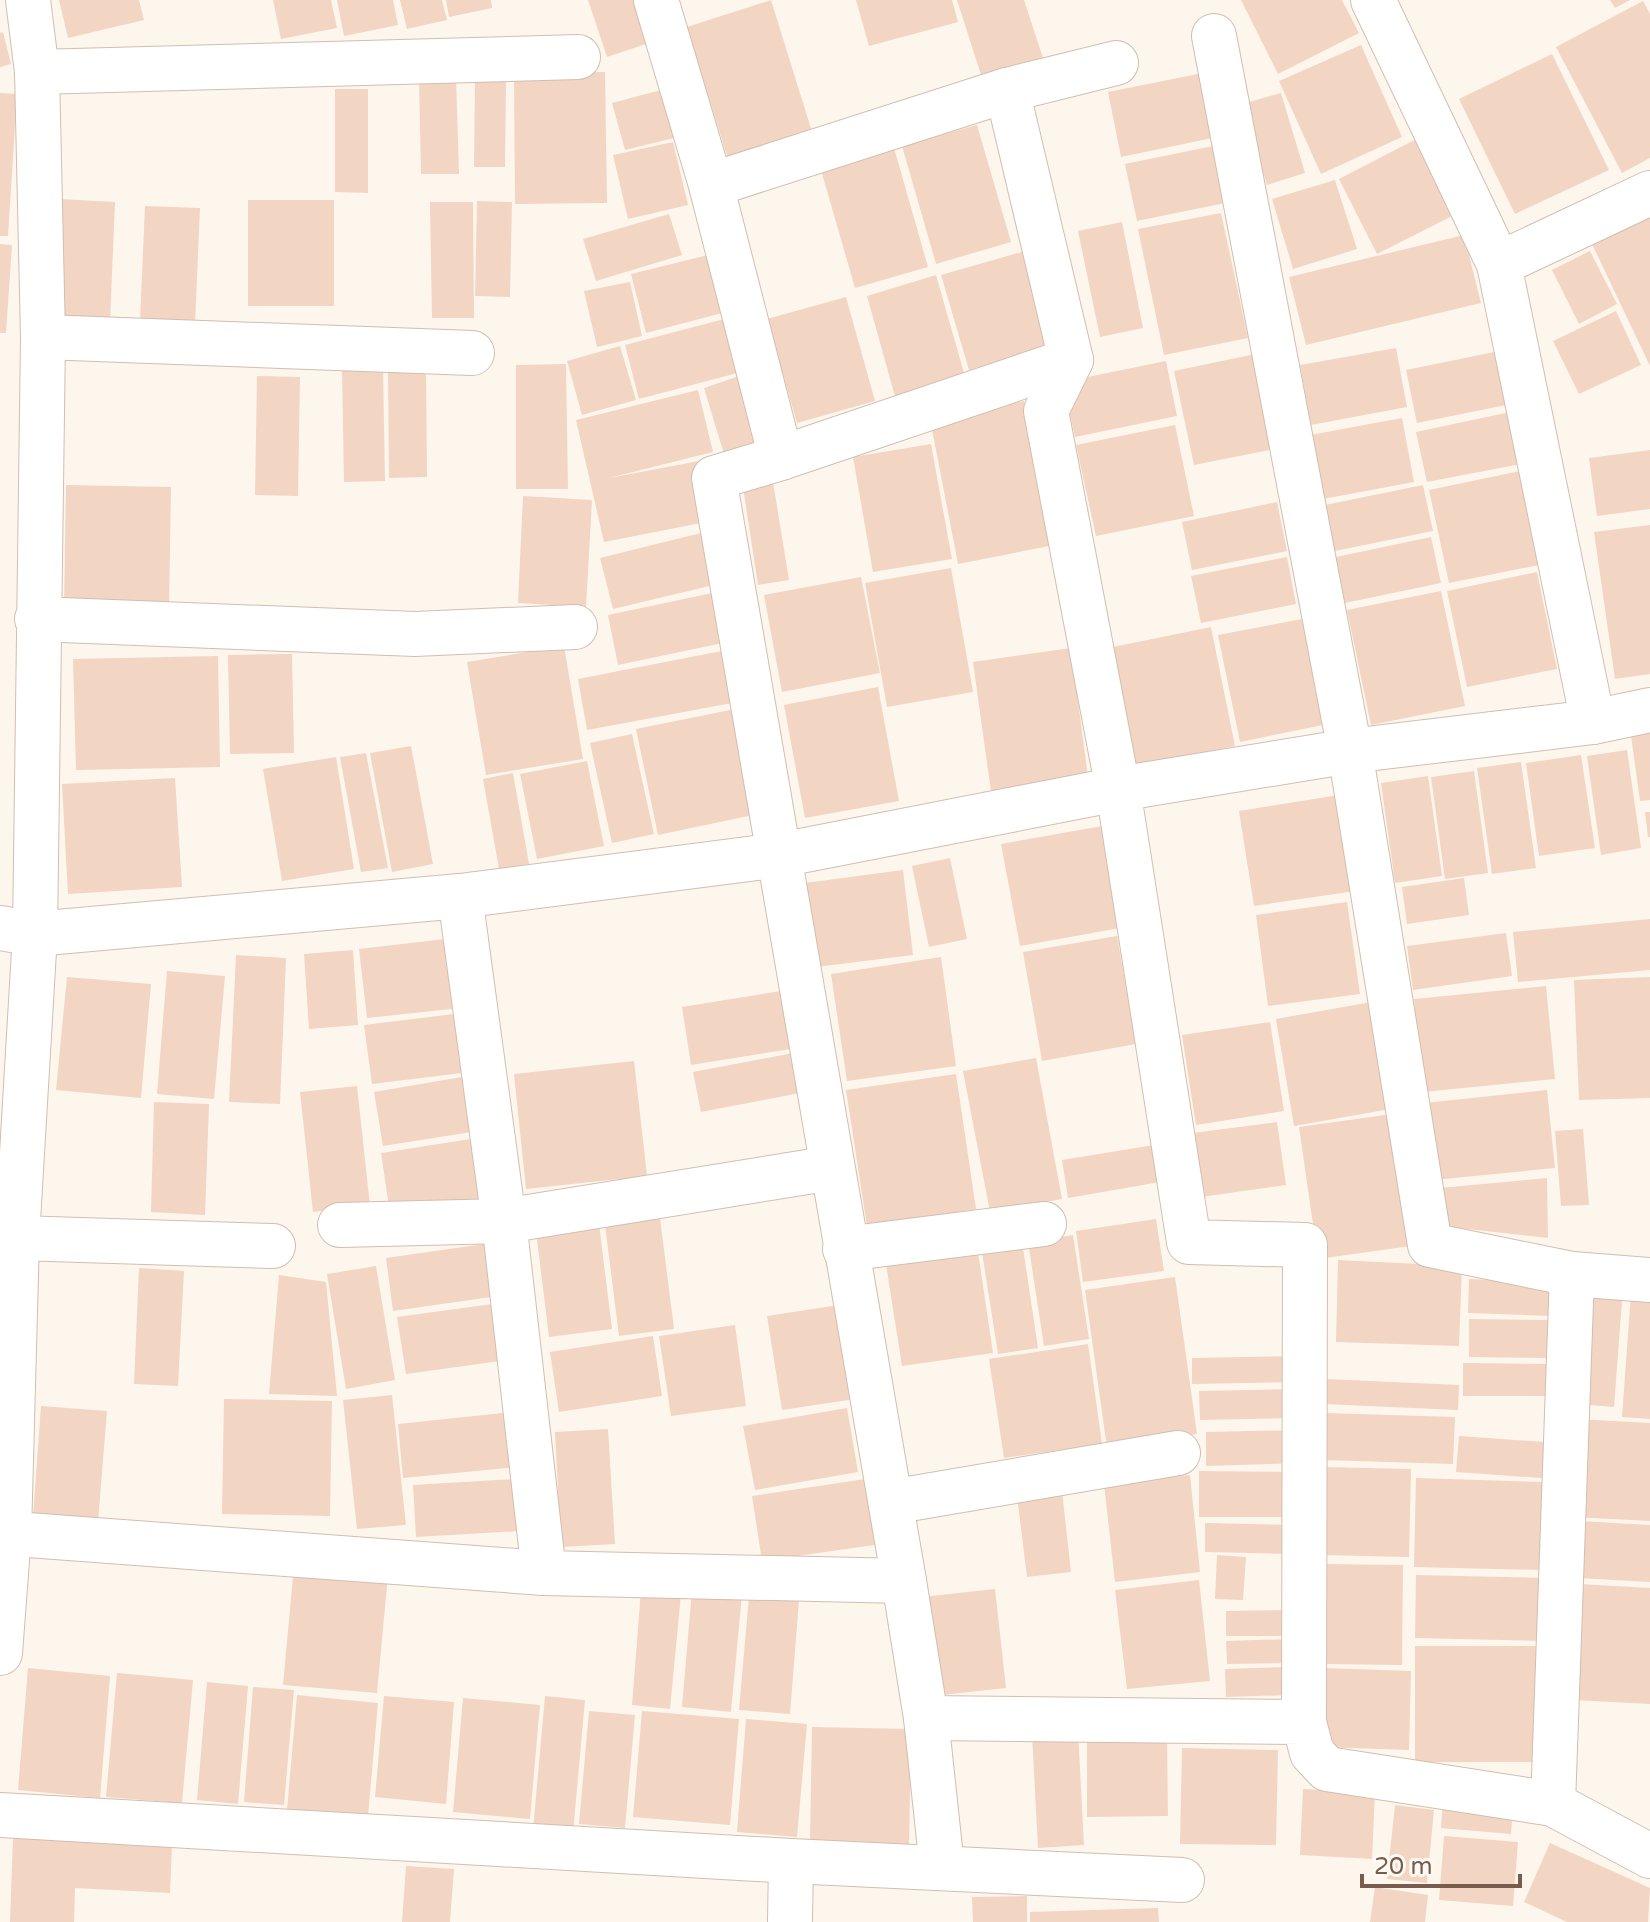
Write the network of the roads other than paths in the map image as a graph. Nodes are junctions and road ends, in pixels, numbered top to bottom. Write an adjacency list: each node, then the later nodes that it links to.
1 (28, 0): 7 (street)
2 (656, 0): 9 (street)
3 (1373, 0): 11 (street)
4 (1214, 36): 20 (street)
5 (578, 57): 7 (street)
6 (1116, 63): 8 (street)
7 (37, 72): 12 (street)
8 (1007, 90): 9 (street); 14 (street)
9 (711, 185): 15 (street)
10 (1650, 193): 11 (street)
11 (1499, 264): 19 (street)
12 (43, 337): 13 (street); 16 (street)
13 (472, 353)
14 (1071, 360): 15 (street); 21 (street)
15 (781, 458): 22 (street)
16 (37, 619): 17 (street); 24 (street)
17 (575, 627)
18 (1650, 710): 19 (street)
19 (1593, 722): 20 (street)
20 (1350, 751): 21 (street); 32 (street)
21 (1118, 789): 22 (street); 41 (street)
22 (780, 855): 23 (street); 25 (street)
23 (460, 896): 24 (street); 26 (street)
24 (17, 931): 29 (street)
25 (832, 1168): 26 (street); 31 (street)
26 (504, 1221): 28 (street); 37 (street)
27 (1044, 1224): 31 (street)
28 (340, 1225)
29 (17, 1238): 30 (street); 36 (street)
30 (273, 1246)
31 (845, 1249): 35 (street)
32 (1572, 1274): 33 (street); 42 (street)
33 (1650, 1280)
34 (1178, 1453): 35 (street)
35 (891, 1502): 38 (street)
36 (4, 1534): 37 (street); 39 (street)
37 (544, 1573): 38 (street)
38 (904, 1581): 40 (street)
39 (0, 1653)
40 (926, 1718): 41 (street); 46 (street)
41 (1304, 1722): 42 (street)
42 (1553, 1804): 44 (street)
43 (0, 1815): 45 (street)
44 (1650, 1856)
45 (791, 1861): 46 (street); 48 (street)
46 (942, 1867): 47 (street)
47 (1182, 1880)
48 (790, 1922)

